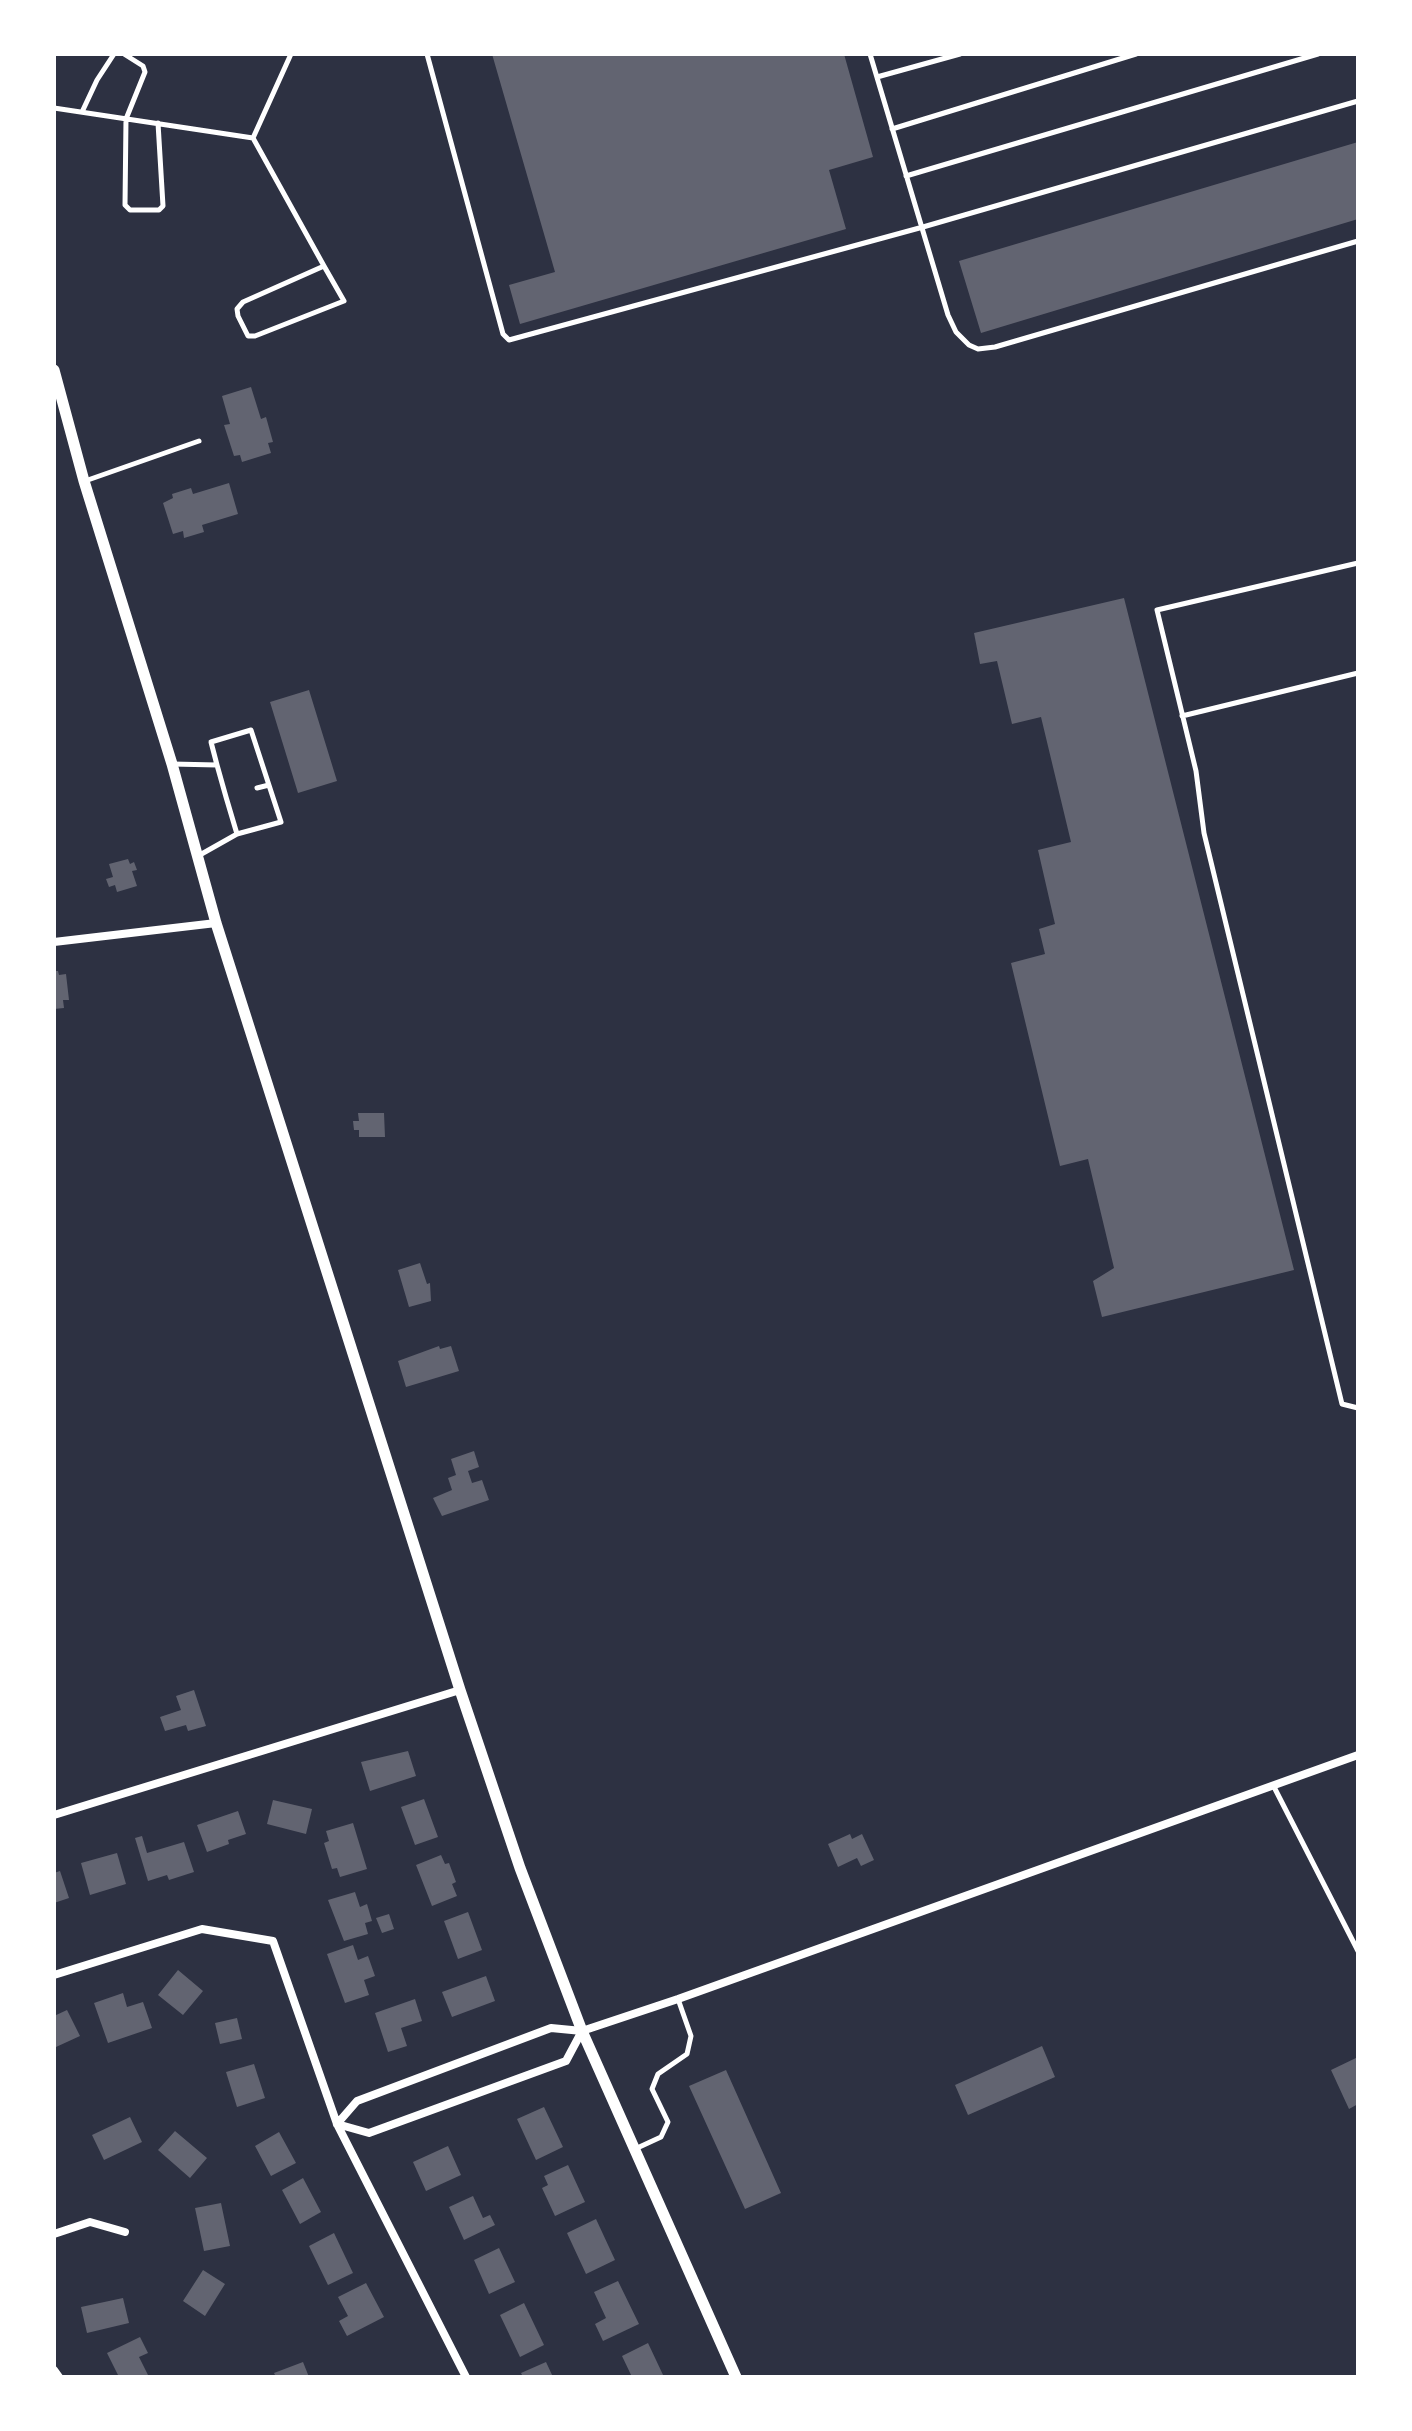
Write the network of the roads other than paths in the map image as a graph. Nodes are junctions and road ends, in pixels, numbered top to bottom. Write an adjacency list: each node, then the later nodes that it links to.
1 (114, 54): 12 (lane)
2 (124, 54): 13 (lane)
3 (291, 54): 16 (lane)
4 (427, 54): 18 (lane)
5 (870, 54): 9 (lane)
6 (960, 54): 9 (lane)
7 (1136, 54): 15 (lane)
8 (1318, 54): 17 (lane)
9 (877, 77): 15 (lane)
10 (1358, 101): 18 (lane)
11 (54, 108): 12 (lane)
12 (82, 112): 13 (lane)
13 (126, 119): 14 (lane); 14 (lane)
14 (158, 123): 16 (lane)
15 (892, 129): 17 (lane)
16 (253, 138): 20 (lane)
17 (906, 176): 18 (lane)
18 (923, 227): 19 (lane)
19 (1358, 241)
20 (324, 266): 20 (lane)
21 (54, 370): 23 (street)
22 (199, 441): 23 (lane)
23 (84, 481): 27 (street)
24 (1358, 563): 26 (lane)
25 (1358, 673): 26 (lane)
26 (1182, 716): 37 (lane)
27 (172, 764): 28 (lane); 34 (street)
28 (217, 765): 29 (lane); 32 (lane)
29 (269, 785): 30 (lane); 33 (lane)
30 (257, 788)
31 (237, 794): 32 (lane)
32 (226, 797): 33 (lane)
33 (237, 834): 34 (lane)
34 (198, 857): 35 (street)
35 (216, 923): 36 (street); 38 (street)
36 (54, 942)
37 (1358, 1408)
38 (460, 1690): 41 (street); 45 (street)
39 (1358, 1755): 40 (street)
40 (1272, 1784): 42 (lane); 44 (street)
41 (54, 1815)
42 (1358, 1951)
43 (54, 1975): 46 (street)
44 (678, 1999): 45 (street); 47 (lane)
45 (582, 2031): 46 (street); 46 (street); 47 (street)
46 (337, 2124): 52 (street)
47 (634, 2149): 53 (street)
48 (125, 2232): 49 (street)
49 (54, 2234)
50 (54, 2370): 51 (street)
51 (59, 2377)
52 (466, 2377)
53 (736, 2377)

